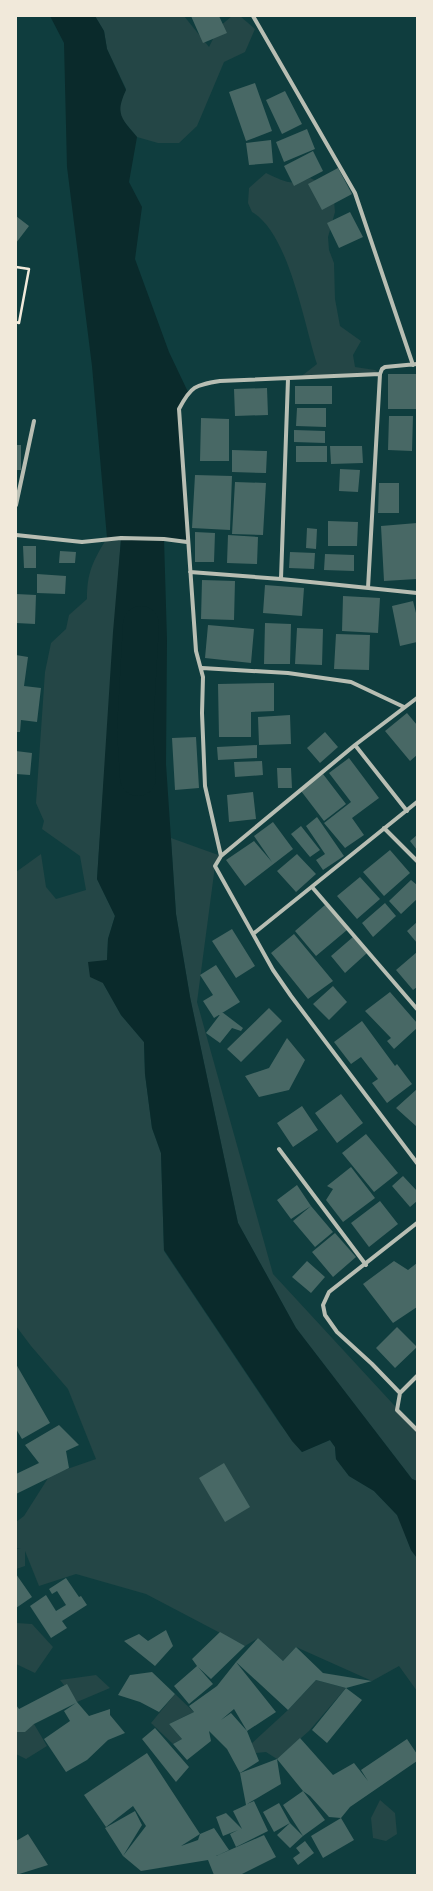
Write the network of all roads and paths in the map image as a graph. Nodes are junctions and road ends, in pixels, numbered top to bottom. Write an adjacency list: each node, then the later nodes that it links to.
1 (253, 16): 4 (street)
2 (16, 267): 3 (path)
3 (16, 322)
4 (415, 364): 5 (street)
5 (380, 374): 6 (street); 13 (street)
6 (288, 379): 10 (street); 12 (street)
7 (34, 421): 8 (street)
8 (16, 505)
9 (16, 535): 10 (street)
10 (187, 542): 11 (street)
11 (190, 572): 12 (street); 15 (street)
12 (281, 579): 13 (street)
13 (368, 588): 14 (street)
14 (417, 593)
15 (202, 668): 17 (street); 22 (street)
16 (417, 698): 17 (street)
17 (404, 707): 18 (street)
18 (355, 745): 20 (street); 22 (street)
19 (417, 802): 20 (street)
20 (407, 811): 21 (street)
21 (384, 828): 23 (street); 24 (street)
22 (221, 856): 25 (street)
23 (417, 861)
24 (312, 887): 25 (street); 26 (street)
25 (253, 934): 28 (street)
26 (417, 1009)
27 (279, 1149): 30 (street)
28 (417, 1163)
29 (417, 1223): 30 (street)
30 (366, 1265): 32 (street)
31 (417, 1376): 32 (street)
32 (400, 1393): 33 (street)
33 (417, 1430)

